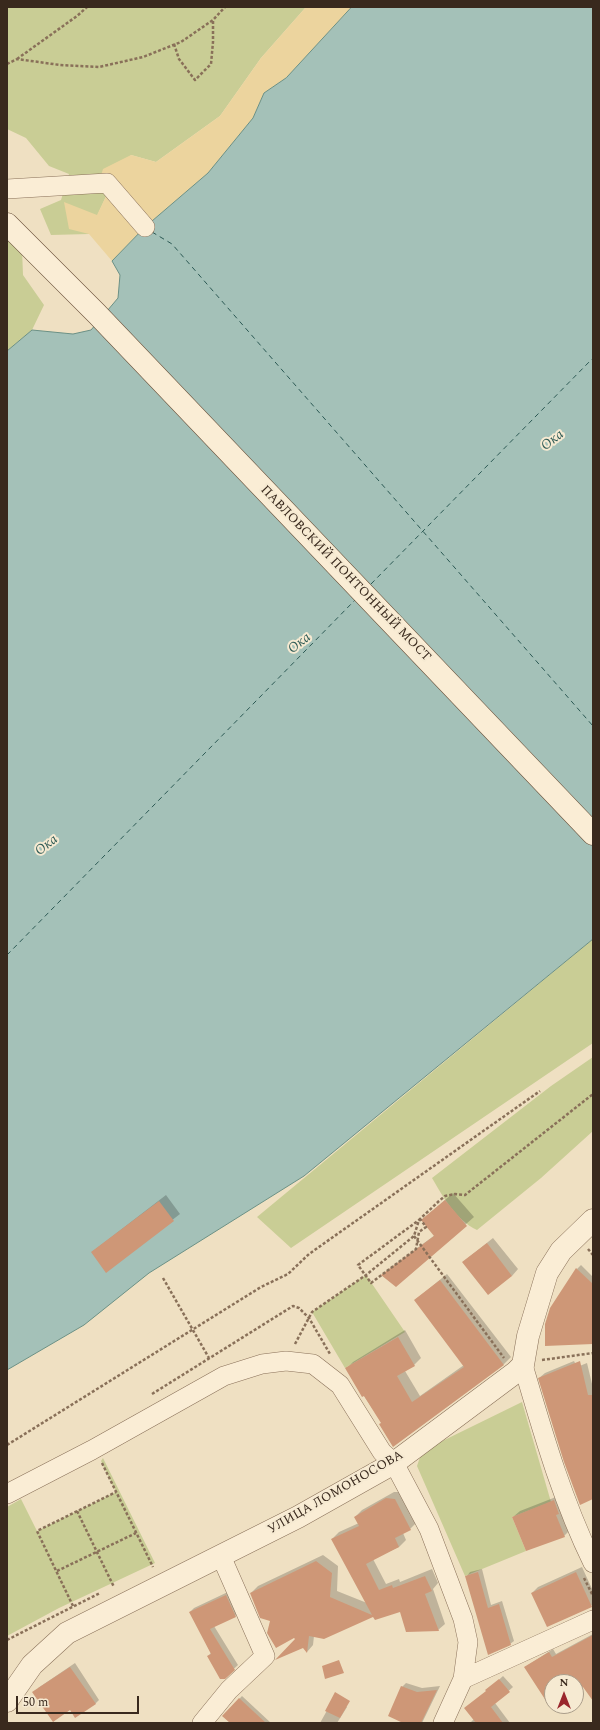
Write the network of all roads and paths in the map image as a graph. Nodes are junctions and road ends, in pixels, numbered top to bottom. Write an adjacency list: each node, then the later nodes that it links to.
1 (86, 7): 5 (path)
2 (225, 7): 3 (path)
3 (213, 20): 4 (path); 4 (path)
4 (174, 44): 5 (path)
5 (17, 59): 6 (path)
6 (7, 64)
7 (7, 189): 9 (street)
8 (7, 224): 10 (main road, ПАВЛОВСКИЙ ПОНТОННЫЙ МОСТ)
9 (145, 227)
10 (593, 834)
11 (540, 1091): 20 (path)
12 (593, 1094): 13 (path)
13 (418, 1220): 15 (path); 16 (path); 17 (path)
14 (593, 1220): 23 (main road)
15 (414, 1236): 16 (path); 17 (path)
16 (418, 1240): 17 (path); 23 (path)
17 (366, 1275): 19 (path)
18 (164, 1278): 20 (path)
19 (309, 1318): 22 (path); 24 (path)
20 (193, 1329): 22 (path); 26 (path)
21 (593, 1353): 23 (path)
22 (209, 1358): 25 (path)
23 (518, 1359): 27 (main road, УЛИЦА ЛОМОНОСОВА); 33 (street)
24 (286, 1360): 27 (street); 28 (street)
25 (148, 1397)
26 (7, 1445)
27 (394, 1462): 32 (main road, УЛИЦА ЛОМОНОСОВА); 39 (street)
28 (7, 1494)
29 (76, 1511): 30 (path); 31 (path); 35 (path)
30 (136, 1533): 31 (path); 34 (path)
31 (96, 1552): 35 (path); 36 (path)
32 (221, 1556): 40 (main road, УЛИЦА ЛОМОНОСОВА); 41 (street)
33 (593, 1563)
34 (153, 1567)
35 (57, 1571): 37 (path)
36 (114, 1587)
37 (73, 1606)
38 (593, 1620): 39 (street)
39 (463, 1679): 42 (street)
40 (7, 1701)
41 (202, 1723)
42 (443, 1723)

